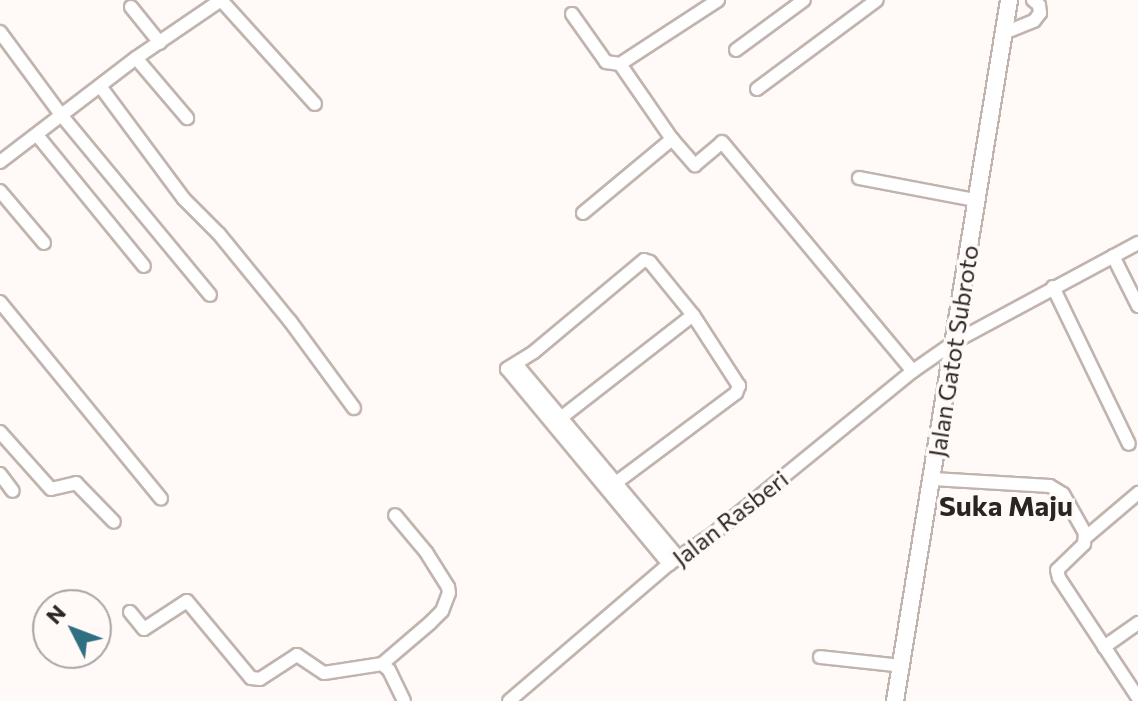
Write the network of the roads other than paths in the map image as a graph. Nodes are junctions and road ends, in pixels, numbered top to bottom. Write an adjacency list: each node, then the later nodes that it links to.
1 (221, 0): 11 (street); 17 (street)
2 (718, 0): 14 (street)
3 (804, 0): 12 (street)
4 (877, 0): 16 (street)
5 (1009, 0): 10 (main road, Jalan Gatot Subroto)
6 (1033, 0): 10 (street)
7 (131, 7): 11 (street)
8 (572, 14): 14 (street)
9 (0, 32): 18 (street)
10 (1004, 33): 25 (main road, Jalan Gatot Subroto)
11 (160, 43): 13 (street)
12 (736, 50)
13 (136, 58): 15 (street); 19 (street)
14 (620, 64): 21 (street)
15 (100, 86): 18 (street); 39 (street)
16 (757, 89)
17 (315, 104)
18 (62, 116): 20 (street); 32 (street)
19 (187, 118)
20 (37, 135): 22 (street); 30 (street)
21 (672, 139): 26 (street); 38 (street)
22 (0, 162)
23 (859, 178): 25 (street)
24 (0, 191): 27 (street)
25 (975, 200): 36 (main road, Jalan Gatot Subroto)
26 (583, 213)
27 (44, 243)
28 (1138, 243): 29 (street, Jalan Rasberi)
29 (1113, 256): 31 (street, Jalan Rasberi); 34 (street)
30 (144, 266)
31 (1053, 287): 36 (street, Jalan Rasberi); 42 (street)
32 (210, 295)
33 (0, 302): 48 (street)
34 (1138, 306)
35 (693, 315): 37 (street); 40 (street); 45 (street)
36 (956, 341): 38 (street, Jalan Rasberi); 44 (main road, Jalan Gatot Subroto)
37 (517, 365): 40 (street); 52 (street)
38 (913, 371): 52 (street, Jalan Rasberi)
39 (354, 408)
40 (562, 417): 45 (street)
41 (0, 432): 50 (street)
42 (1129, 444)
43 (0, 474): 46 (street)
44 (933, 479): 51 (street); 58 (main road, Jalan Gatot Subroto)
45 (617, 482): 52 (street)
46 (13, 491)
47 (1138, 493): 51 (street)
48 (161, 499)
49 (395, 515): 57 (street)
50 (114, 522)
51 (1085, 538): 55 (street)
52 (674, 560): 61 (street, Jalan Rasberi)
53 (130, 612): 57 (street)
54 (1138, 623): 55 (street)
55 (1104, 647): 59 (street)
56 (820, 657): 58 (street)
57 (382, 664): 60 (street)
58 (903, 666): 62 (main road, Jalan Gatot Subroto)
59 (1138, 698)
60 (404, 701)
61 (509, 701)
62 (895, 701)

